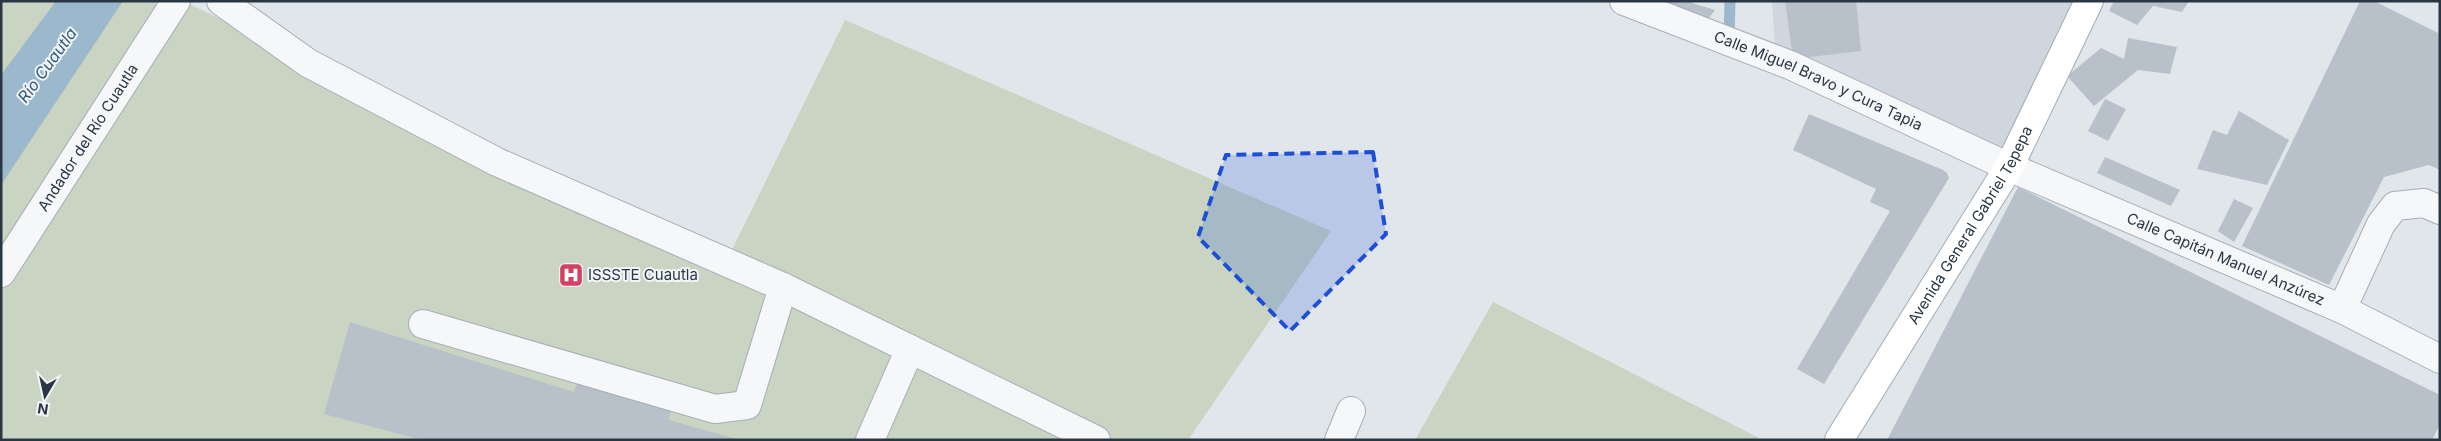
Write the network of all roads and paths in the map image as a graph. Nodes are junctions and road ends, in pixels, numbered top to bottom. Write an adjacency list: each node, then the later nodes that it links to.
1 (176, 1): 7 (street, Andador del Río Cuautla)
2 (221, 1): 8 (street)
3 (1624, 1): 5 (street, Calle Miguel Bravo y Cura Tapia)
4 (2089, 1): 5 (main road, Avenida General Gabriel Tepepa)
5 (2009, 167): 9 (street, Calle Capitán Manuel Anzúrez); 17 (main road, Avenida General Gabriel Tepepa)
6 (2440, 210): 9 (street)
7 (1, 273)
8 (783, 287): 10 (street); 11 (street)
9 (2342, 309): 12 (street, Calle Capitán Manuel Anzúrez)
10 (423, 324)
11 (910, 349): 14 (street); 15 (street)
12 (2440, 359)
13 (1351, 411): 16 (street)
14 (870, 440)
15 (1096, 440)
16 (1339, 440)
17 (1839, 440)

